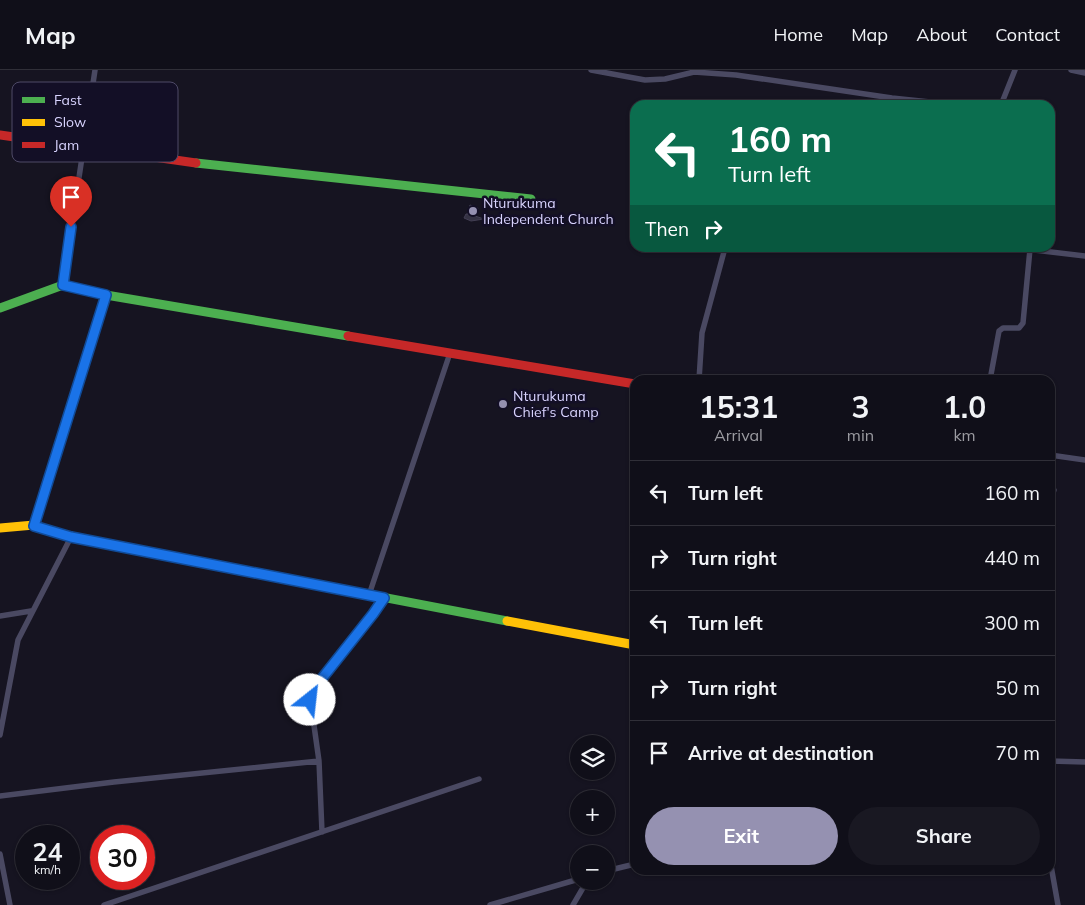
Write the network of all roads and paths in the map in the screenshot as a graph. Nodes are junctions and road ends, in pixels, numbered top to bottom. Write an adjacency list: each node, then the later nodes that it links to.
1 (591, 70): 5 (street)
2 (1015, 70): 6 (street)
3 (1071, 70): 4 (street)
4 (1085, 73)
5 (911, 100)
6 (1003, 100)
7 (178, 159): 9 (street)
8 (80, 162): 14 (street)
9 (531, 199)
10 (724, 252): 18 (street)
11 (1030, 252): 19 (street)
12 (1054, 252): 13 (street)
13 (1085, 256)
14 (63, 285): 15 (street); 16 (street)
15 (106, 295): 17 (street); 23 (street)
16 (0, 308)
17 (450, 354): 20 (street); 26 (street)
18 (699, 375)
19 (991, 375)
20 (630, 383)
21 (1055, 455): 22 (street)
22 (1085, 460)
23 (34, 526): 24 (street); 25 (street)
24 (0, 528)
25 (71, 537): 26 (street); 28 (street)
26 (369, 594): 27 (street)
27 (384, 598): 30 (street); 32 (street)
28 (31, 611): 29 (street); 31 (street)
29 (0, 616)
30 (630, 644)
31 (0, 736)
32 (319, 761): 36 (street); 37 (street)
33 (1055, 761): 34 (street)
34 (1085, 762)
35 (479, 779): 37 (street)
36 (0, 796)
37 (322, 832): 45 (street)
38 (0, 854): 44 (street)
39 (630, 865): 40 (street)
40 (615, 869)
41 (1053, 875): 48 (street)
42 (570, 882): 46 (street)
43 (582, 890): 47 (street)
44 (10, 905)
45 (104, 905)
46 (490, 905)
47 (573, 905)
48 (1058, 905)

